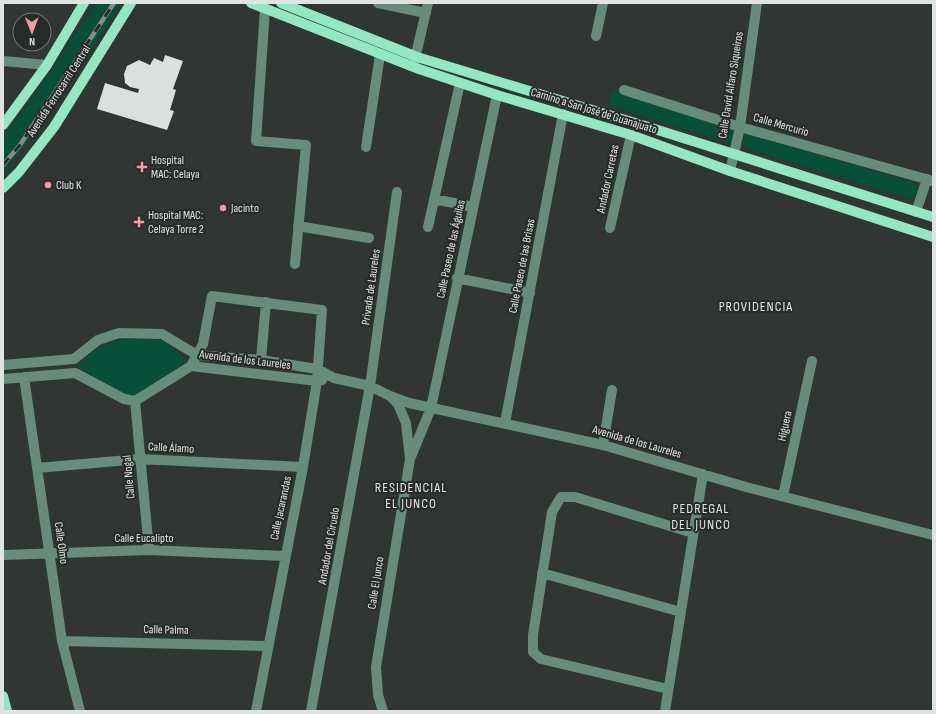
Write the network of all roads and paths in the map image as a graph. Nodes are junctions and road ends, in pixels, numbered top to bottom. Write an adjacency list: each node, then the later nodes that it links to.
1 (84, 3): 17 (main road)
2 (131, 3): 31 (main road, Avenida Ferrocarril Central)
3 (250, 3): 10 (main road, Camino a San José de Guanajuato)
4 (281, 3): 9 (main road, Camino a San José de Guanajuato)
5 (378, 3): 11 (street)
6 (428, 3): 11 (street)
7 (603, 3): 13 (street)
8 (757, 3): 25 (street, Calle David Alfaro Siqueiros)
9 (293, 5): 12 (main road); 15 (main road, Camino a San José de Guanajuato)
10 (265, 9): 12 (main road, Camino a San José de Guanajuato); 37 (street)
11 (426, 13): 15 (street)
12 (286, 17): 14 (main road, Camino a San José de Guanajuato)
13 (596, 36)
14 (380, 55): 18 (main road, Camino a San José de Guanajuato); 27 (street)
15 (417, 57): 18 (street); 24 (main road, Camino a San José de Guanajuato)
16 (3, 61): 17 (street)
17 (47, 65): 23 (main road)
18 (412, 67): 19 (main road, Camino a San José de Guanajuato)
19 (460, 83): 21 (main road, Camino a San José de Guanajuato); 33 (street)
20 (624, 90): 25 (street, Calle Mercurio)
21 (496, 95): 22 (main road, Camino a San José de Guanajuato); 34 (street, Calle Paseo de las Águilas)
22 (563, 114): 24 (main road); 26 (main road, Camino a San José de Guanajuato); 44 (street, Calle Paseo de las Brisas)
23 (3, 125)
24 (645, 126): 28 (main road, Camino a San José de Guanajuato)
25 (740, 127): 28 (street, Calle David Alfaro Siqueiros); 30 (street, Calle Mercurio)
26 (631, 135): 29 (main road, Camino a San José de Guanajuato); 39 (street, Andador Carretas)
27 (366, 147)
28 (733, 153): 29 (street, Calle David Alfaro Siqueiros); 35 (main road, Camino a San José de Guanajuato)
29 (730, 171): 40 (main road, Camino a San José de Guanajuato)
30 (930, 180): 35 (street)
31 (3, 188)
32 (397, 192): 56 (street, Privada de Laureles)
33 (434, 199): 34 (street); 38 (street)
34 (473, 207): 43 (street, Calle Paseo de las Águilas)
35 (916, 212): 36 (main road, Camino a San José de Guanajuato)
36 (933, 217)
37 (298, 226): 41 (street); 42 (street)
38 (428, 227)
39 (610, 228)
40 (933, 237)
41 (369, 238)
42 (295, 264)
43 (457, 278): 44 (street); 60 (street, Calle Paseo de las Águilas)
44 (530, 293): 61 (street, Calle Paseo de las Brisas)
45 (266, 302): 46 (street); 47 (street); 51 (street, Calle Jacarandas)
46 (196, 355): 47 (street, Avenida de los Laureles); 49 (street, Avenida de los Laureles); 50 (street)
47 (261, 360): 51 (street, Avenida de los Laureles)
48 (812, 361): 68 (street, Higuera)
49 (3, 365)
50 (191, 366): 55 (street, Avenida de los Laureles); 59 (street, Avenida de los Laureles)
51 (317, 369): 53 (street, Avenida de los Laureles); 55 (street, Calle Jacarandas)
52 (24, 377): 54 (street); 59 (street); 66 (street, Calle Olmo)
53 (334, 378): 55 (street, Avenida de los Laureles); 56 (street, Avenida de los Laureles)
54 (3, 379)
55 (316, 381): 65 (street, Calle Jacarandas)
56 (370, 386): 58 (street, Avenida de los Laureles); 84 (street, Andador del Ciruelo)
57 (612, 390): 62 (street)
58 (390, 396): 60 (street, Avenida de los Laureles); 64 (street, Calle El Junco)
59 (135, 401): 63 (street, Calle Nogal)
60 (431, 408): 61 (street, Avenida de los Laureles); 64 (street, Calle El Junco)
61 (505, 423): 62 (street, Avenida de los Laureles)
62 (603, 445): 67 (street, Avenida de los Laureles)
63 (140, 459): 65 (street, Calle Álamo); 66 (street, Calle Álamo); 71 (street, Calle Nogal)
64 (410, 459): 85 (street, Calle El Junco)
65 (303, 467): 74 (street, Calle Jacarandas)
66 (37, 468): 72 (street, Calle Olmo)
67 (703, 474): 68 (street, Avenida de los Laureles); 69 (street)
68 (783, 496): 70 (street, Avenida de los Laureles)
69 (693, 533): 75 (street); 76 (street)
70 (933, 535)
71 (149, 550): 72 (street, Calle Eucalipto); 74 (street, Calle Eucalipto)
72 (49, 553): 73 (street, Calle Eucalipto); 77 (street, Calle Olmo)
73 (3, 555)
74 (285, 556): 78 (street, Calle Jacarandas)
75 (542, 573): 76 (street); 79 (street)
76 (681, 612): 79 (street)
77 (62, 641): 78 (street, Calle Palma); 82 (street, Calle Olmo)
78 (268, 646): 83 (street, Calle Jacarandas)
79 (668, 689): 86 (street)
80 (3, 696): 81 (main road)
81 (7, 711)
82 (80, 711)
83 (256, 711)
84 (311, 711)
85 (383, 711)
86 (665, 711)

